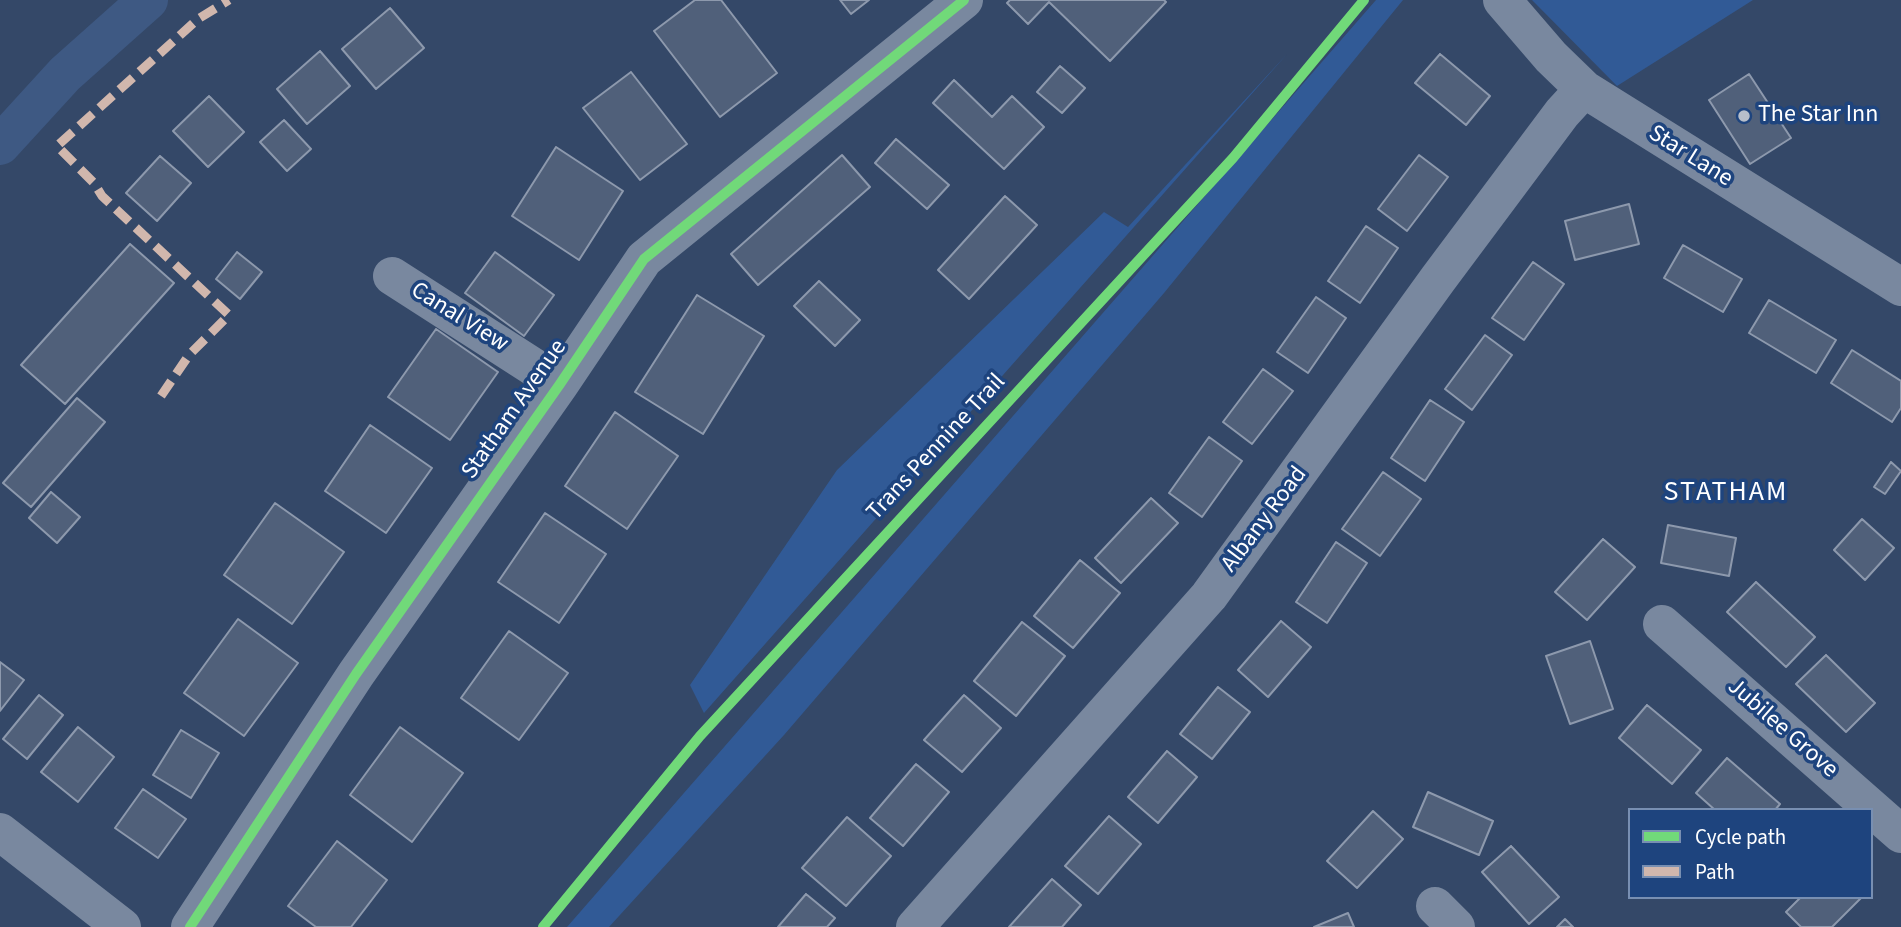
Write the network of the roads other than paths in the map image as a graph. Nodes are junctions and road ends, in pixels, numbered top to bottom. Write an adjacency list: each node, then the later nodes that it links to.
1 (964, 0): 6 (street, Statham Avenue)
2 (1502, 0): 3 (street, Star Lane)
3 (1584, 89): 5 (street, Star Lane); 12 (street, Albany Road)
4 (392, 276): 6 (street, Canal View)
5 (1901, 287)
6 (560, 384): 14 (street, Statham Avenue)
7 (1662, 624): 8 (street, Jubilee Grove)
8 (1871, 808)
9 (1873, 809): 11 (street, Jubilee Grove)
10 (0, 832): 13 (street)
11 (1901, 834)
12 (924, 924)
13 (122, 927)
14 (190, 927)

